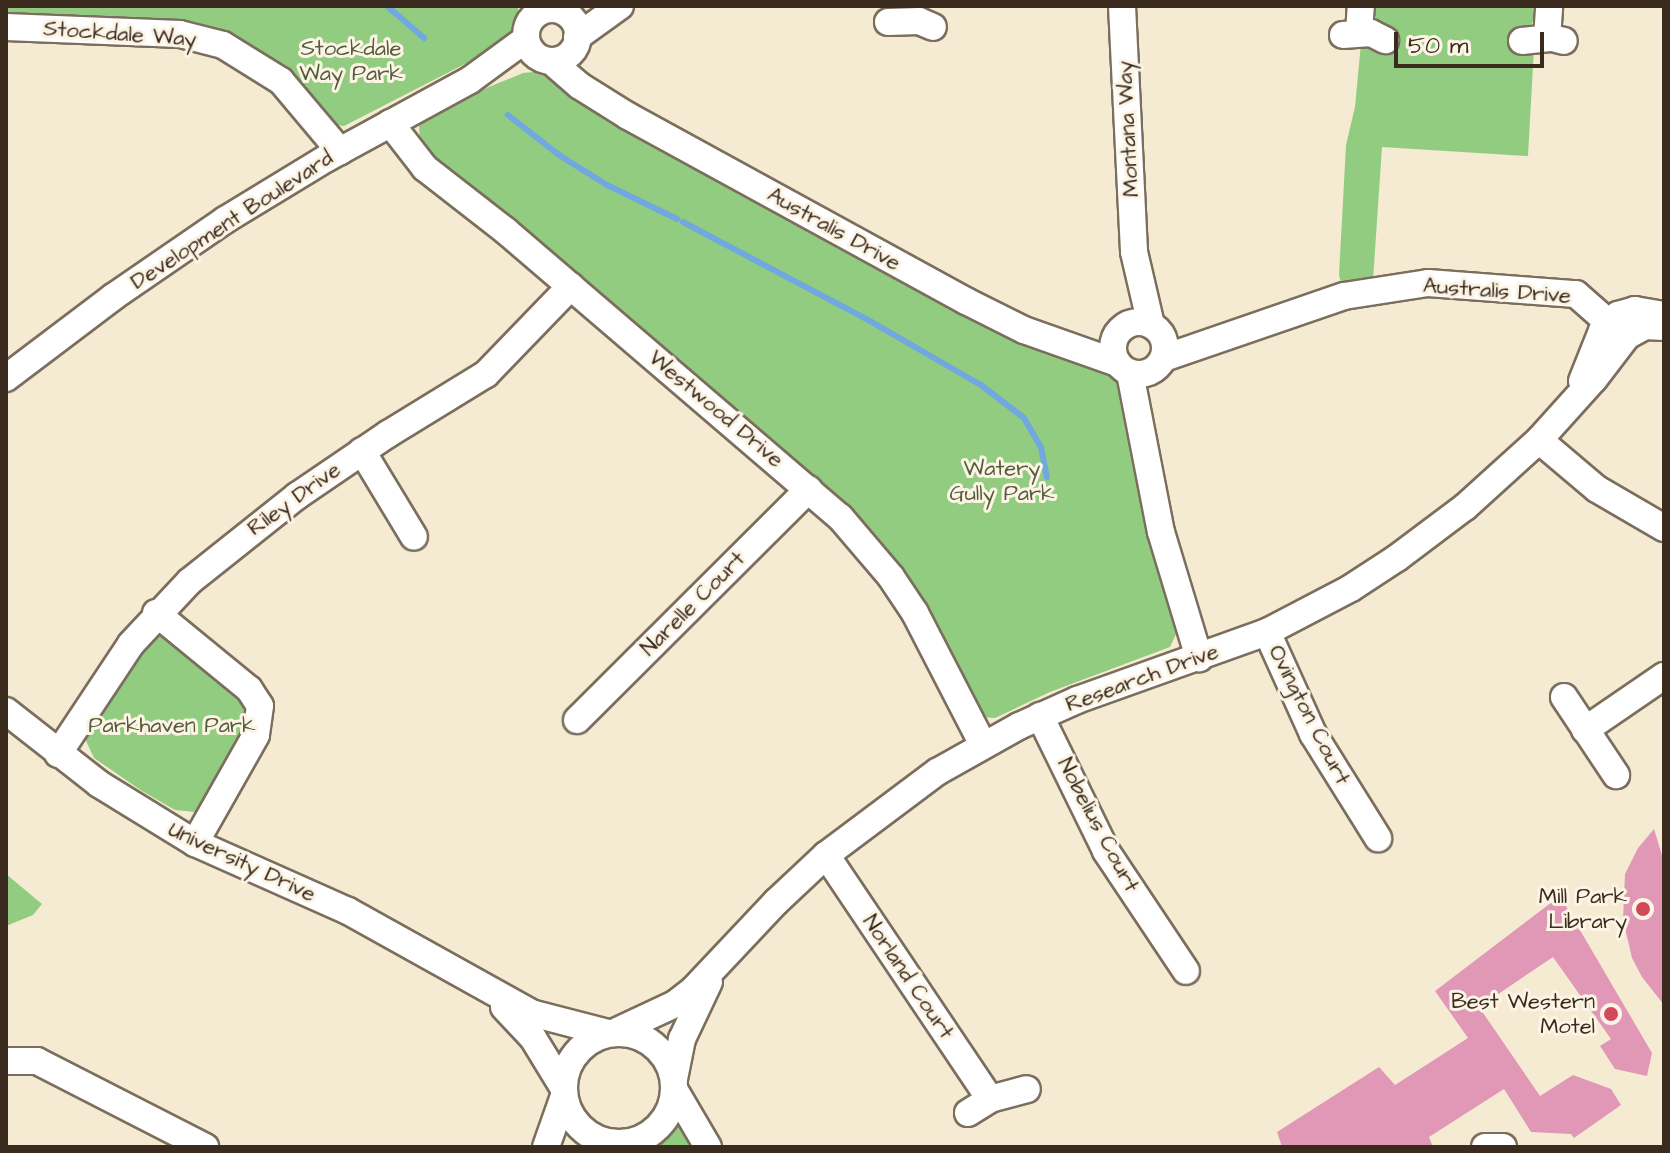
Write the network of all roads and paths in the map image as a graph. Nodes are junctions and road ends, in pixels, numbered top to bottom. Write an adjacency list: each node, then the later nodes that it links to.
1 (620, 6): 4 (street)
2 (1122, 6): 18 (street, Montana Way)
3 (1549, 6): 8 (street)
4 (554, 21): 9 (street, Development Boulevard); 10 (street, Development Boulevard); 11 (street, Australis Drive)
5 (1354, 24): 7 (street)
6 (6, 27): 13 (street, Stockdale Way)
7 (1385, 40)
8 (1544, 40)
9 (547, 60): 10 (street, Development Boulevard); 11 (street, Australis Drive)
10 (470, 80): 12 (street, Development Boulevard)
11 (606, 102): 18 (street, Australis Drive)
12 (390, 123): 13 (street, Development Boulevard); 14 (street, Westwood Drive)
13 (333, 154): 19 (street, Development Boulevard)
14 (571, 286): 21 (street, Riley Drive); 22 (street, Westwood Drive)
15 (1664, 315): 17 (street)
16 (1664, 327): 17 (street)
17 (1618, 330): 18 (street, Australis Drive); 20 (street, Research Drive)
18 (1140, 348): 27 (street, Montana Way)
19 (6, 378)
20 (1539, 440): 23 (street); 26 (street, Research Drive)
21 (362, 451): 24 (street); 25 (street, Riley Drive)
22 (809, 489): 32 (street, Narelle Court); 34 (street, Westwood Drive)
23 (1664, 528)
24 (414, 537)
25 (156, 613): 35 (street, Riley Drive); 38 (street)
26 (1267, 632): 27 (street, Research Drive); 37 (street, Ovington Court)
27 (1199, 658): 30 (street, Research Drive)
28 (1664, 676): 33 (street)
29 (1564, 697): 33 (street)
30 (1040, 716): 34 (street, Research Drive); 41 (street, Nobelius Court)
31 (9, 719): 35 (street, University Drive)
32 (577, 720)
33 (1585, 730): 36 (street)
34 (983, 745): 39 (street, Research Drive)
35 (58, 754): 38 (street, University Drive)
36 (1616, 775)
37 (1378, 838)
38 (195, 843): 42 (street, University Drive)
39 (826, 855): 40 (street, Research Drive); 46 (street, Norland Court)
40 (714, 971): 43 (street, Research Drive); 45 (street, Research Drive)
41 (1186, 971)
42 (490, 993): 43 (street, University Drive); 47 (street, University Drive)
43 (612, 1033): 45 (street); 47 (street)
44 (6, 1061): 49 (street)
45 (674, 1084): 48 (street); 51 (street)
46 (1027, 1089)
47 (563, 1092): 48 (street); 50 (street)
48 (614, 1145)
49 (205, 1147)
50 (546, 1147)
51 (708, 1147)
52 (1485, 1147): 53 (street)
53 (1503, 1147)

